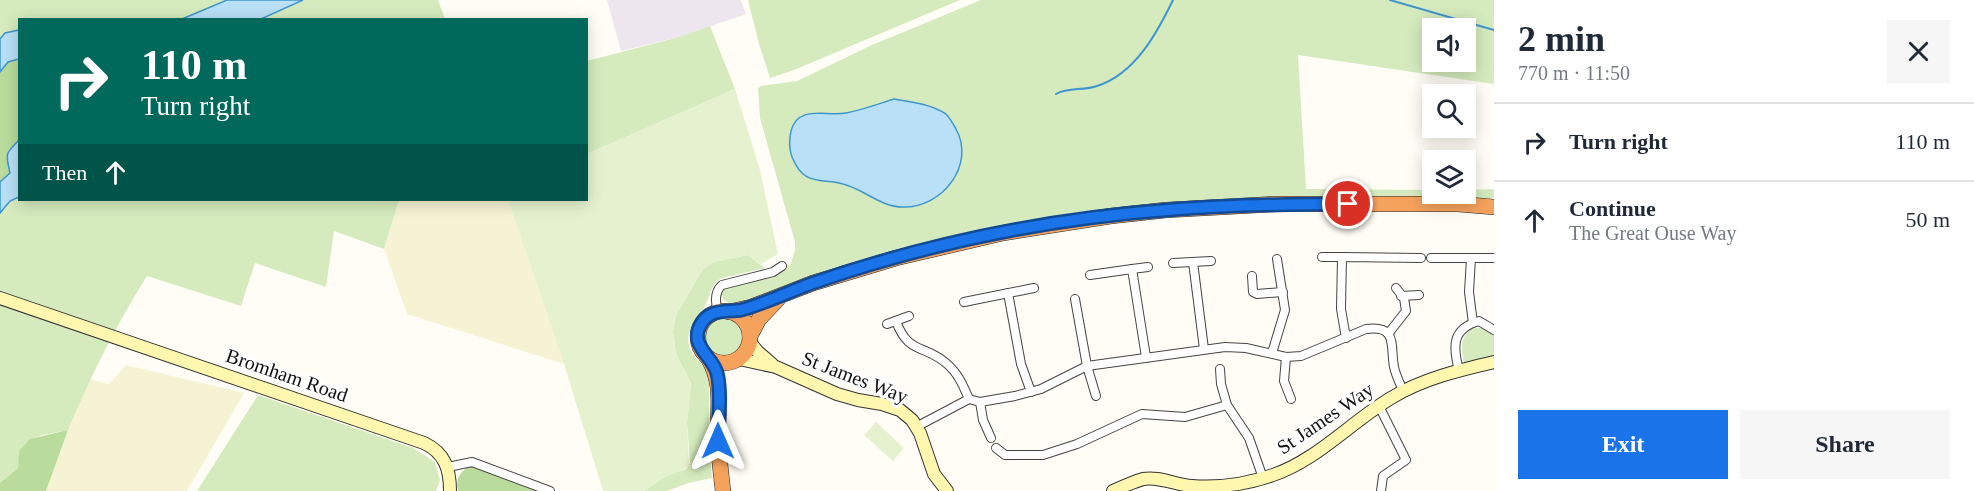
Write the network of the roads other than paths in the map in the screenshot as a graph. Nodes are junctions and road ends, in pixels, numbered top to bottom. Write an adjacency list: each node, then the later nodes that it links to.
1 (1490, 204): 20 (highway)
2 (1342, 256): 3 (street); 4 (street); 28 (street)
3 (1322, 257)
4 (1471, 258): 5 (street); 25 (street)
5 (1494, 258)
6 (1277, 259): 16 (street)
7 (1211, 261): 8 (street)
8 (1193, 262): 9 (street); 30 (street)
9 (1173, 263)
10 (782, 266): 23 (street)
11 (1148, 267): 12 (street)
12 (1132, 269): 13 (street); 32 (street)
13 (1090, 275)
14 (1252, 276): 16 (street)
15 (1034, 288): 17 (street)
16 (1282, 292): 31 (street)
17 (1008, 293): 22 (street); 43 (street)
18 (1419, 295): 27 (street)
19 (0, 297): 53 (street, Bromham Road)
20 (780, 297): 23 (highway); 29 (highway)
21 (1075, 299): 37 (street)
22 (964, 302)
23 (723, 312): 29 (highway); 34 (highway)
24 (909, 316): 45 (street)
25 (1473, 322): 26 (street); 40 (street)
26 (1494, 330)
27 (1388, 334): 28 (street); 42 (street)
28 (1346, 338): 33 (street)
29 (750, 339): 35 (highway); 38 (street)
30 (1204, 349): 31 (street); 32 (street)
31 (1272, 353): 33 (street)
32 (1146, 357): 37 (street)
33 (1286, 357): 46 (street)
34 (708, 358): 35 (highway); 41 (highway)
35 (736, 360): 38 (street); 41 (highway)
36 (1494, 362): 40 (street, St James Way)
37 (1087, 366): 43 (street); 44 (street)
38 (776, 367): 50 (street, St James Way)
39 (1220, 369): 48 (street)
40 (1459, 371): 42 (street, St James Way)
41 (719, 390): 58 (highway)
42 (1403, 391): 49 (street, St James Way)
43 (1030, 392): 47 (street)
44 (1096, 396)
45 (969, 399): 47 (street); 50 (street)
46 (1291, 399)
47 (980, 402): 51 (street)
48 (1227, 405): 52 (street); 54 (street)
49 (1379, 406): 54 (street, St James Way); 61 (street)
50 (916, 427): 59 (street, St James Way)
51 (991, 438)
52 (996, 448)
53 (448, 467): 56 (street); 57 (street)
54 (1263, 478): 55 (street, St James Way)
55 (1232, 488): 60 (street, St James Way)
56 (450, 491)
57 (550, 491)
58 (723, 491)
59 (947, 491)
60 (1113, 491)
61 (1381, 491)

